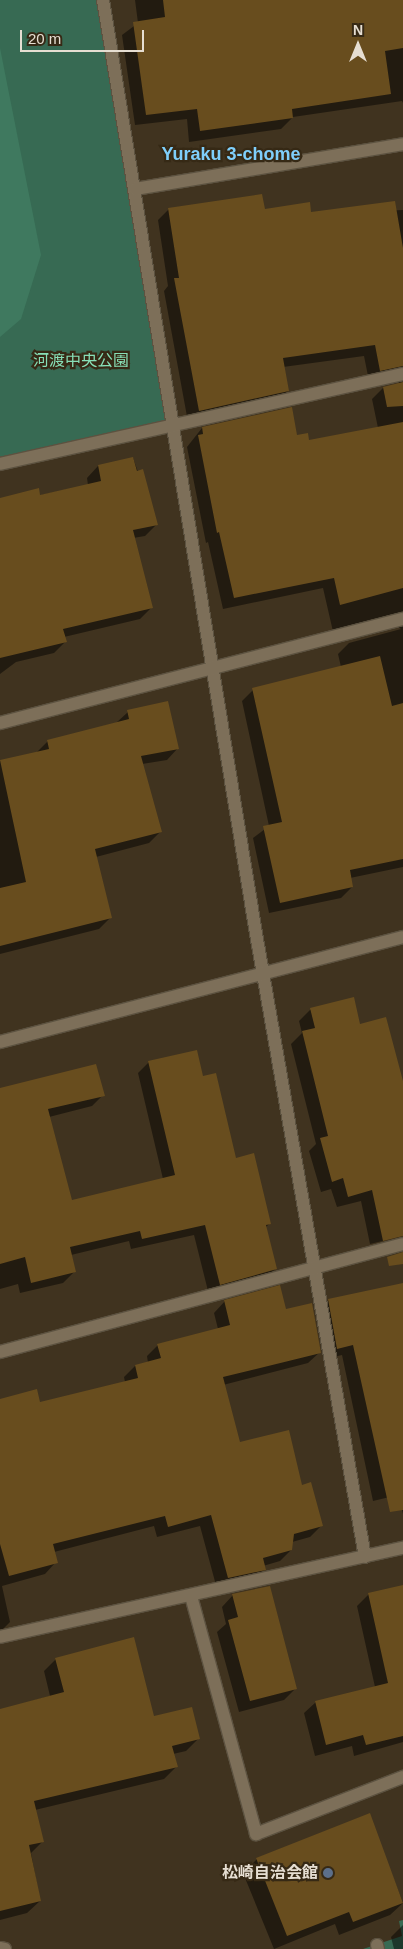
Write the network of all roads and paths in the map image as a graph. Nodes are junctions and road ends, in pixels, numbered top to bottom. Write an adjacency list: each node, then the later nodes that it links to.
1 (103, 0): 3 (street)
2 (403, 144): 3 (street)
3 (134, 189): 5 (street)
4 (403, 374): 5 (street)
5 (172, 424): 6 (street); 8 (street)
6 (0, 464)
7 (403, 619): 8 (street)
8 (215, 668): 9 (street); 11 (street)
9 (0, 723)
10 (403, 937): 11 (street)
11 (264, 974): 12 (street); 14 (street)
12 (0, 1042)
13 (403, 1244): 14 (street)
14 (312, 1267): 15 (street); 17 (street)
15 (0, 1352)
16 (403, 1548): 17 (street)
17 (365, 1557): 18 (street)
18 (191, 1596): 19 (street); 20 (street)
19 (0, 1636)
20 (403, 1777)
21 (0, 1948): 22 (street)
22 (5, 1949)

